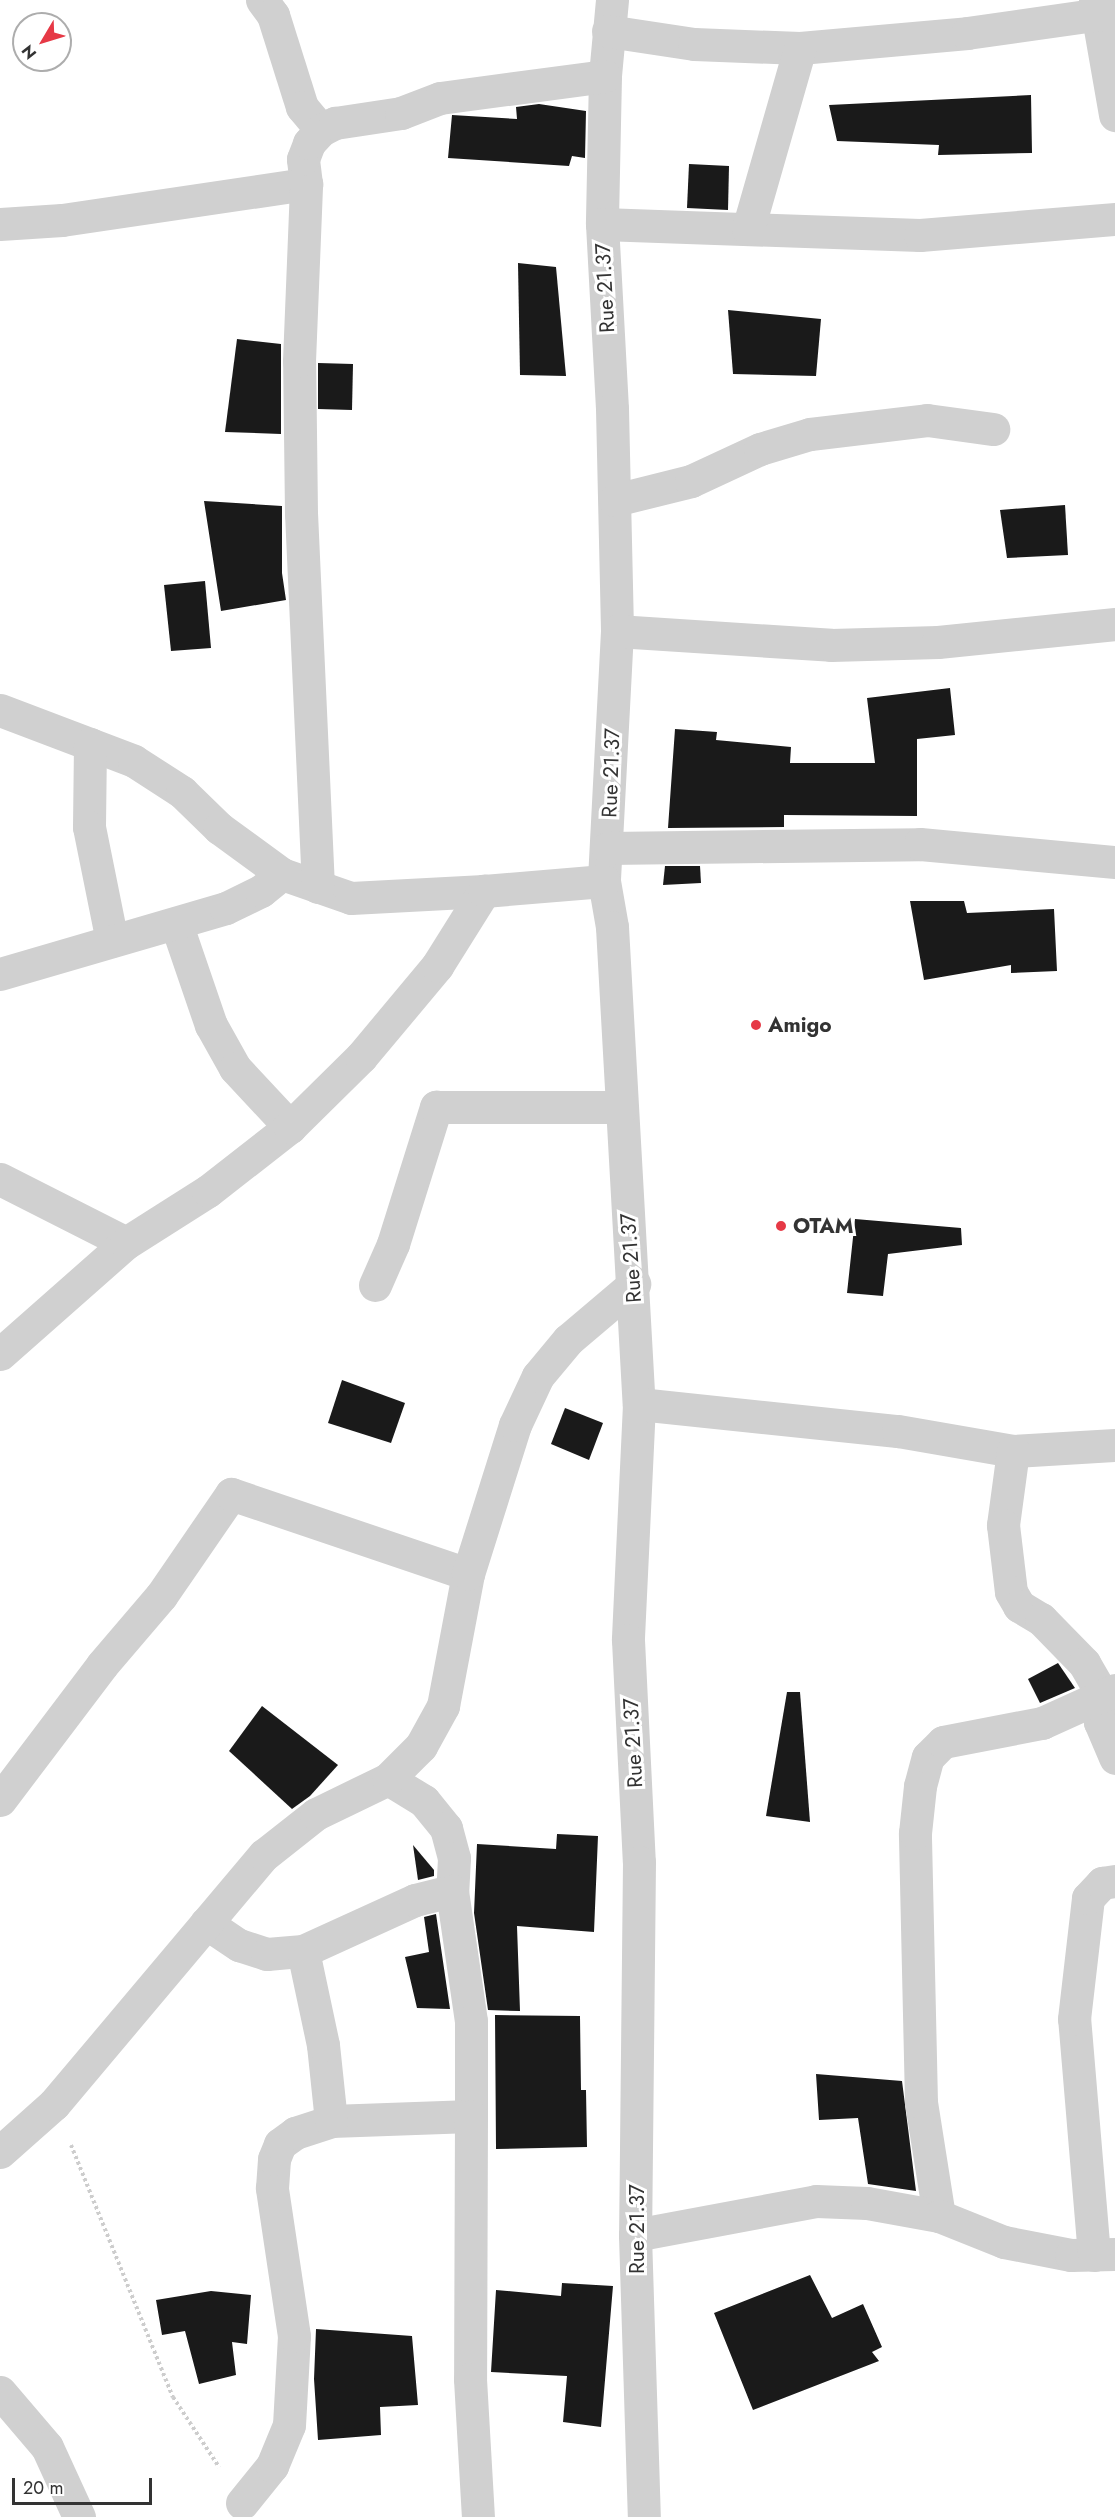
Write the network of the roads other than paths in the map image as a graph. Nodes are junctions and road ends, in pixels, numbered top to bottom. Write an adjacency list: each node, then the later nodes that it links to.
1 (262, 0): 7 (street)
2 (1102, 8): 4 (street); 6 (street)
3 (610, 15): 4 (street); 5 (street, Rue 21.37)
4 (800, 48): 12 (street)
5 (605, 76): 7 (street); 11 (street, Rue 21.37)
6 (1115, 115)
7 (321, 130): 8 (street)
8 (306, 184): 10 (street); 23 (street)
9 (1115, 219): 12 (street)
10 (0, 224)
11 (602, 224): 12 (street); 14 (street, Rue 21.37)
12 (748, 229)
13 (993, 429): 14 (street)
14 (615, 500): 16 (street, Rue 21.37)
15 (1115, 624): 16 (street)
16 (616, 631): 19 (street, Rue 21.37)
17 (0, 711): 18 (street)
18 (90, 744): 21 (street); 26 (street)
19 (608, 848): 20 (street); 22 (street, Rue 21.37)
20 (1115, 862)
21 (282, 874): 23 (street); 25 (street)
22 (604, 880): 24 (street); 28 (street, Rue 21.37)
23 (318, 887): 24 (street)
24 (484, 891): 29 (street)
25 (176, 923): 26 (street); 29 (street)
26 (112, 941): 27 (street)
27 (0, 974)
28 (621, 1107): 32 (street, Rue 21.37); 33 (street)
29 (290, 1127): 31 (street)
30 (0, 1179): 31 (street)
31 (126, 1243): 34 (street)
32 (634, 1284): 35 (street, Rue 21.37); 38 (street)
33 (375, 1285)
34 (0, 1354)
35 (639, 1404): 37 (street); 51 (street, Rue 21.37)
36 (1115, 1445): 37 (street)
37 (1013, 1451): 39 (street)
38 (468, 1574): 41 (street); 42 (street)
39 (1109, 1693): 40 (street); 50 (street)
40 (1115, 1758)
41 (388, 1779): 44 (street); 45 (street)
42 (0, 1800)
43 (1115, 1881): 52 (street)
44 (452, 1891): 46 (street); 47 (street)
45 (206, 1923): 46 (street); 49 (street)
46 (303, 1951): 48 (street)
47 (471, 2116): 48 (street); 56 (street)
48 (331, 2121): 54 (street)
49 (0, 2152)
50 (939, 2216): 51 (street); 52 (street)
51 (635, 2235): 57 (street, Rue 21.37)
52 (1105, 2254)
53 (0, 2392): 55 (street)
54 (242, 2503)
55 (79, 2517)
56 (478, 2517)
57 (644, 2517)

